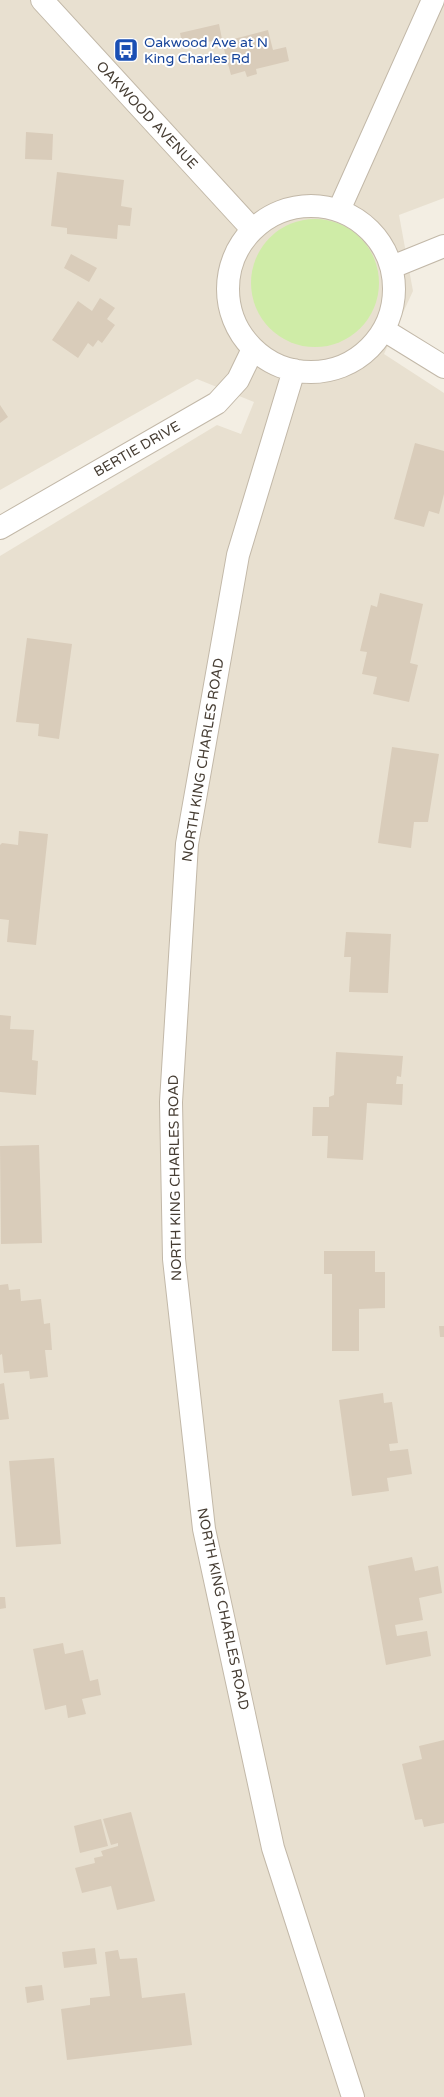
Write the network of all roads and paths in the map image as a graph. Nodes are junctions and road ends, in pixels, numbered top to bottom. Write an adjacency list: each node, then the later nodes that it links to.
1 (42, 0): 4 (street, OAKWOOD AVENUE)
2 (433, 0): 3 (street)
3 (339, 210): 4 (street); 6 (street)
4 (252, 229): 8 (street)
5 (444, 246): 6 (street)
6 (392, 267): 7 (street)
7 (384, 330): 9 (street); 10 (street)
8 (253, 348): 10 (street); 11 (street, BERTIE DRIVE)
9 (444, 367)
10 (294, 370): 12 (street, NORTH KING CHARLES ROAD)
11 (0, 528)
12 (352, 2097)

